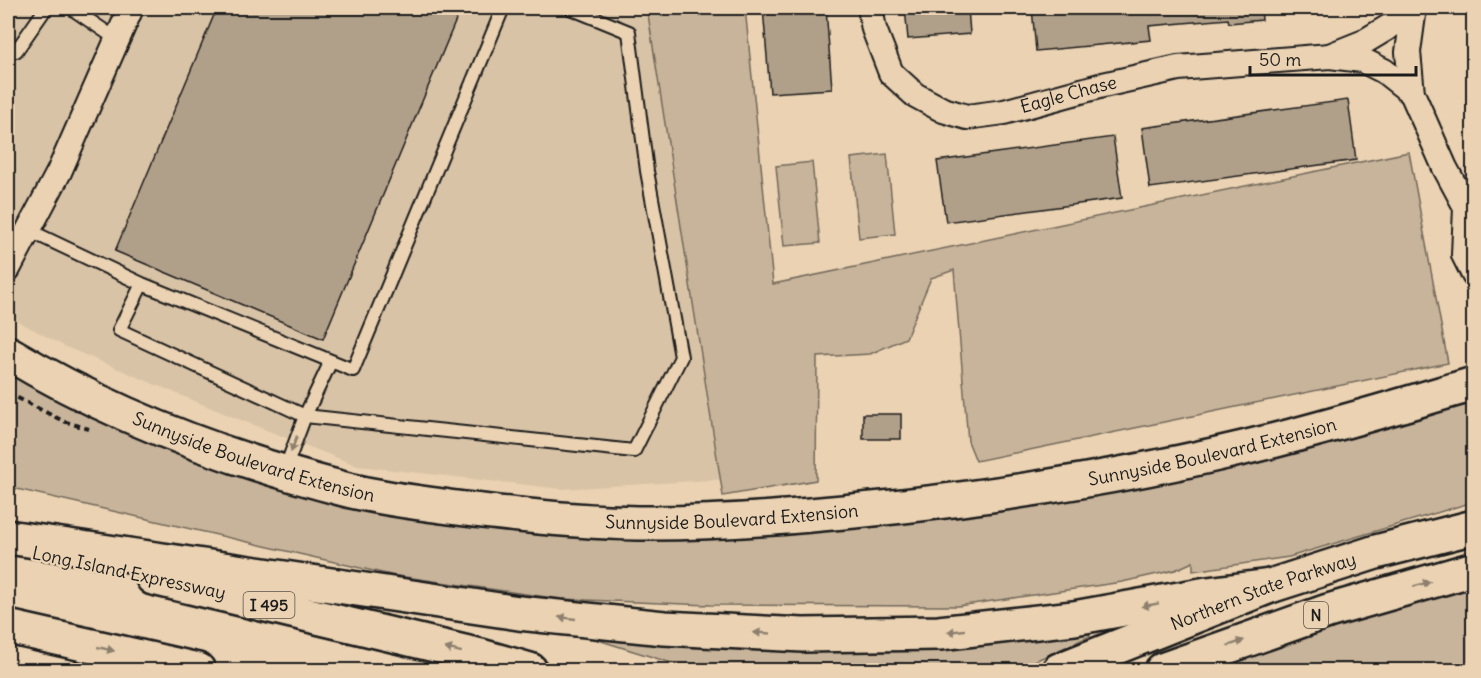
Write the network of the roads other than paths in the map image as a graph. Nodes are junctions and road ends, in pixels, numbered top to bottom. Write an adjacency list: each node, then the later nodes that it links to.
1 (46, 8): 11 (lane)
2 (71, 8): 10 (lane)
3 (131, 8): 10 (street)
4 (503, 8): 20 (lane)
5 (570, 8): 9 (lane)
6 (595, 8): 9 (lane)
7 (870, 8): 12 (street, Eagle Chase)
8 (1413, 10): 12 (street, Eagle Chase); 13 (street, Eagle Chase)
9 (629, 32): 22 (lane)
10 (118, 40): 15 (street)
11 (8, 45)
12 (1330, 56): 13 (street, Eagle Chase)
13 (1412, 93): 14 (street, Eagle Chase)
14 (1470, 210): 17 (street, Eagle Chase)
15 (28, 230): 16 (street); 18 (lane)
16 (8, 268)
17 (1473, 275)
18 (142, 284): 20 (lane); 22 (lane)
19 (8, 353): 23 (main road, Sunnyside Boulevard Extension)
20 (331, 361): 22 (lane)
21 (1473, 384): 23 (main road, Sunnyside Boulevard Extension)
22 (304, 416): 23 (lane, one-way to 23)
23 (284, 472)
24 (1473, 527): 28 (main road, Northern State Parkway / N)
25 (8, 537): 28 (main road, one-way to 25)
26 (8, 547): 33 (main road, Long Island Expressway / I 495, one-way to 26)
27 (1473, 569): 35 (main road, N, one-way to 27)
28 (1269, 586): 34 (main road, Northern State Parkway / N)
29 (8, 627): 32 (main road, one-way to 32)
30 (8, 642): 31 (main road)
31 (101, 670)
32 (198, 670)
33 (530, 670)
34 (1059, 670)
35 (1162, 670)

